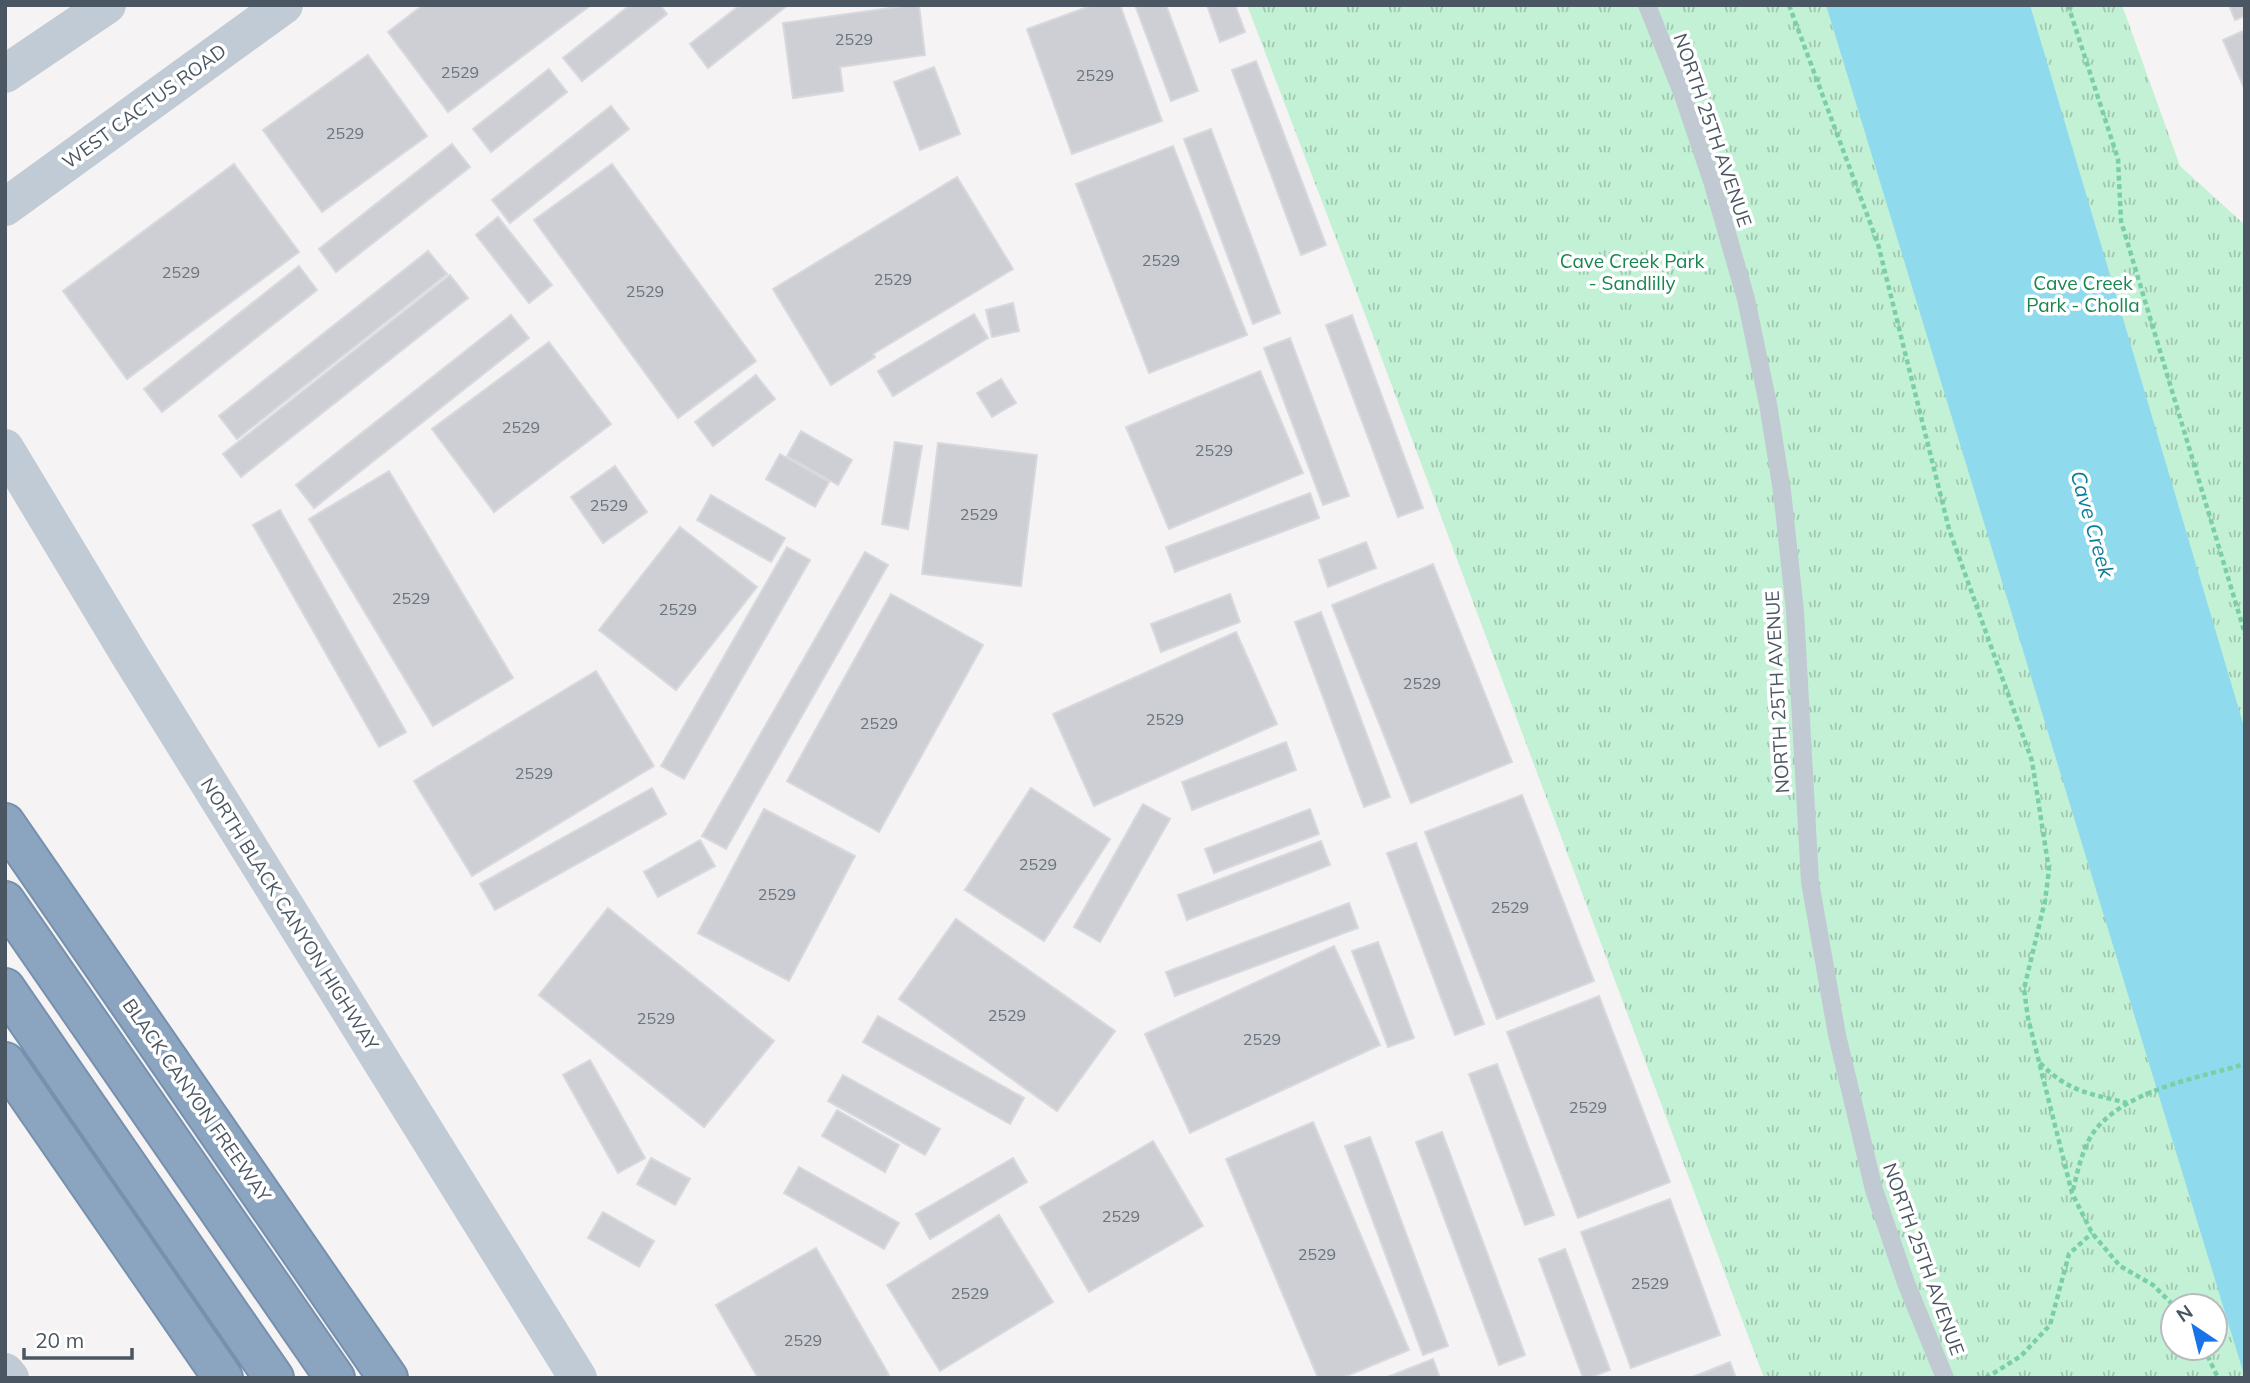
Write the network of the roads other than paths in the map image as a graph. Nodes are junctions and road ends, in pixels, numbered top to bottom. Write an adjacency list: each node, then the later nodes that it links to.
1 (107, 5): 4 (main road)
2 (284, 5): 5 (main road, WEST CACTUS ROAD)
3 (1647, 5): 18 (lane, NORTH 25TH AVENUE)
4 (5, 74)
5 (5, 207)
6 (5, 448): 17 (main road, NORTH BLACK CANYON HIGHWAY)
7 (5, 823): 16 (highway, BLACK CANYON FREEWAY)
8 (5, 901): 15 (highway)
9 (5, 988): 14 (highway)
10 (5, 1062): 13 (highway)
11 (5, 1372): 12 (main road)
12 (10, 1378)
13 (223, 1378)
14 (274, 1378)
15 (335, 1378)
16 (388, 1378)
17 (578, 1378)
18 (1945, 1378)

